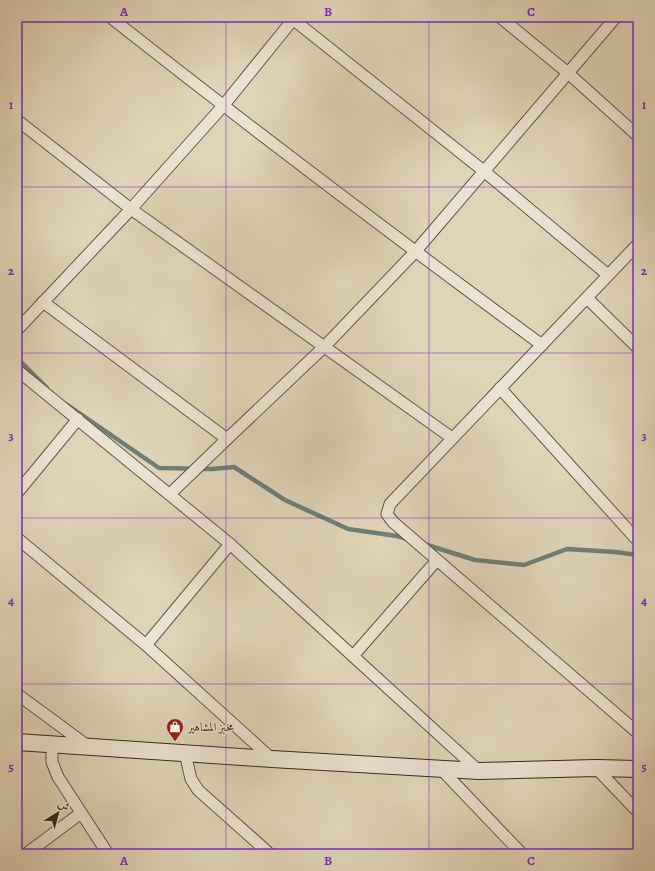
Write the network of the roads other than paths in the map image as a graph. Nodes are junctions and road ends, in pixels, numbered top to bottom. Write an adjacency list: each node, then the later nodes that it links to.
1 (110, 17): 6 (street)
2 (500, 17): 5 (street)
3 (616, 17): 5 (street)
4 (293, 18): 6 (street); 9 (street)
5 (568, 73): 8 (street); 9 (street)
6 (222, 106): 10 (street); 12 (street)
7 (17, 120): 10 (street)
8 (638, 136)
9 (485, 172): 12 (street); 13 (street)
10 (130, 209): 15 (street); 18 (street)
11 (638, 244): 13 (street)
12 (415, 252): 17 (street); 18 (street)
13 (608, 275): 14 (street)
14 (587, 298): 17 (street); 19 (street)
15 (42, 302): 16 (street); 24 (street)
16 (17, 330)
17 (542, 345): 21 (street)
18 (324, 347): 23 (street); 24 (street)
19 (638, 348)
20 (17, 370): 22 (street)
21 (500, 388): 23 (street); 28 (street)
22 (78, 419): 25 (street); 26 (street)
23 (452, 438): 30 (street)
24 (227, 439): 26 (street)
25 (17, 493)
26 (170, 494): 29 (street)
27 (17, 538): 31 (street)
28 (638, 541)
29 (230, 544): 31 (street); 32 (street)
30 (437, 560): 32 (street); 34 (street)
31 (146, 646): 39 (street)
32 (353, 656): 43 (street)
33 (17, 694): 37 (street)
34 (638, 733)
35 (17, 742): 36 (street)
36 (52, 744): 37 (street); 45 (street)
37 (89, 747): 38 (street)
38 (185, 753): 39 (street); 48 (street)
39 (272, 759): 40 (street)
40 (440, 768): 43 (street); 49 (street)
41 (596, 768): 42 (street); 43 (street); 44 (street)
42 (638, 769)
43 (479, 771)
44 (638, 812)
45 (81, 813): 46 (street); 47 (street)
46 (26, 854)
47 (108, 854)
48 (270, 854)
49 (522, 854)

